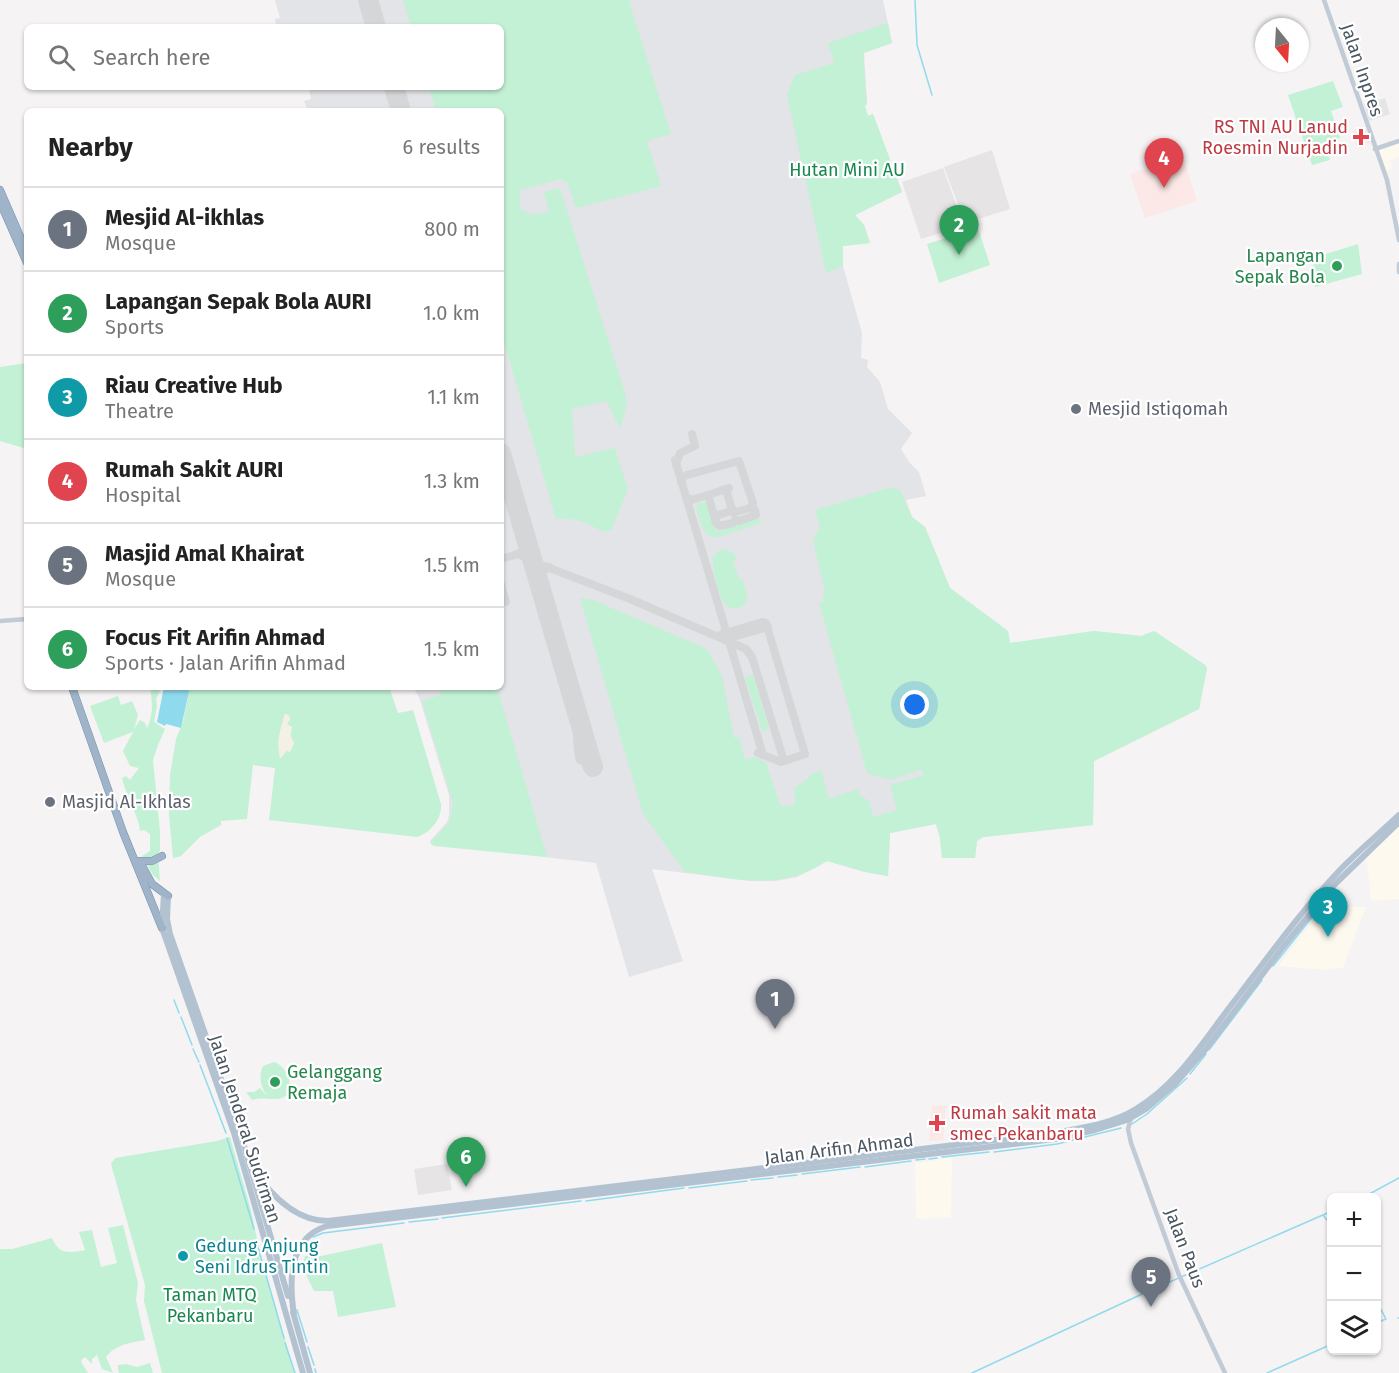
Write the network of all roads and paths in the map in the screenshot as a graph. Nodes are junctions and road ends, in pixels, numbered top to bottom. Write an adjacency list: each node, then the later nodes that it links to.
1 (1324, 0): 3 (main road, Jalan Inpres)
2 (1399, 141): 3 (main road)
3 (1375, 149): 6 (main road, Jalan Inpres)
4 (0, 190): 7 (highway)
5 (0, 202): 8 (highway)
6 (1399, 240)
7 (24, 245)
8 (24, 256)
9 (24, 619): 10 (main road)
10 (0, 621)
11 (74, 690): 14 (highway)
12 (1399, 815): 15 (main road, Jalan Arifin Ahmad)
13 (1399, 822): 15 (main road, Jalan Arifin Ahmad)
14 (125, 831): 17 (highway); 19 (highway)
15 (1383, 833): 20 (main road, Jalan Arifin Ahmad)
16 (162, 856): 17 (highway)
17 (139, 861): 18 (highway)
18 (166, 895): 19 (main road, Jalan Jenderal Sudirman); 21 (main road, Jalan Jenderal Sudirman)
19 (162, 928): 21 (main road, Jalan Jenderal Sudirman)
20 (1248, 988): 22 (main road, Jalan Arifin Ahmad); 25 (main road, Jalan Arifin Ahmad)
21 (195, 1015): 26 (main road, Jalan Jenderal Sudirman); 28 (main road, Jalan Jenderal Sudirman)
22 (1131, 1118): 23 (main road, Jalan Arifin Ahmad); 24 (main road)
23 (1118, 1123): 24 (main road); 25 (main road, Jalan Arifin Ahmad)
24 (1128, 1129): 33 (main road, Jalan Paus)
25 (1040, 1138): 27 (main road, Jalan Arifin Ahmad)
26 (249, 1163): 27 (main road, Jalan Arifin Ahmad); 28 (main road, Jalan Jenderal Sudirman)
27 (485, 1205): 30 (main road, Jalan Arifin Ahmad)
28 (265, 1230): 29 (main road, Jalan Jenderal Sudirman)
29 (268, 1239): 30 (main road, Jalan Jenderal Sudirman); 31 (main road, Jalan Jenderal Sudirman)
30 (294, 1316): 32 (main road, Jalan Jenderal Sudirman)
31 (303, 1373)
32 (310, 1373)
33 (1225, 1373)

